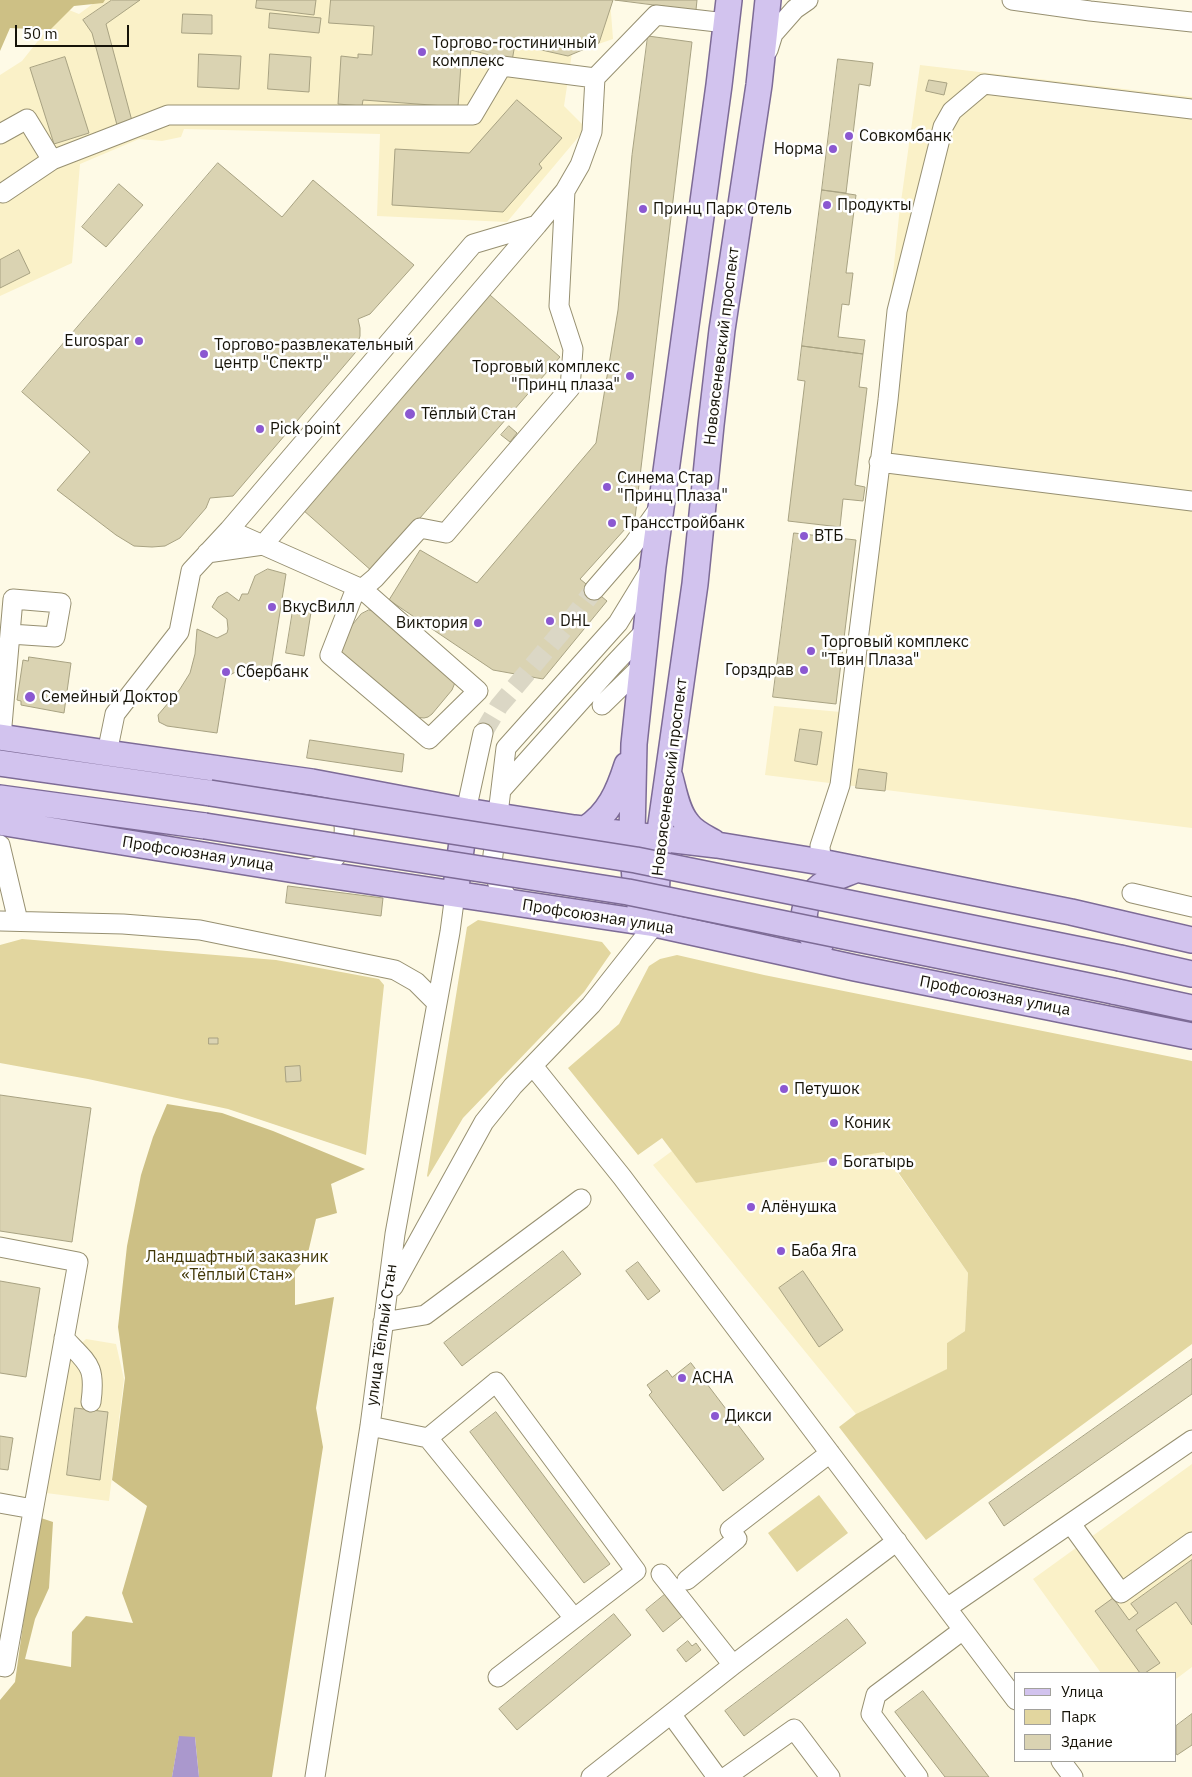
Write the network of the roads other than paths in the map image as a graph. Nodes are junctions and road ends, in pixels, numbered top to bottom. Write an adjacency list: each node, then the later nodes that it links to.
1 (768, 0): 8 (main road, Новоясеневский проспект)
2 (808, 0): 8 (street)
3 (1012, 0): 4 (street)
4 (1090, 6): 6 (street)
5 (728, 11): 7 (street); 17 (main road, Новоясеневский проспект)
6 (1192, 22)
7 (595, 78): 11 (street); 12 (street)
8 (759, 85): 33 (main road, Новоясеневский проспект)
9 (1192, 109): 15 (street)
10 (0, 134): 11 (street)
11 (52, 160): 13 (street)
12 (565, 191): 14 (street); 22 (street)
13 (4, 193)
14 (537, 225): 18 (street); 19 (street)
15 (879, 462): 16 (street); 45 (street)
16 (1192, 501)
17 (661, 506): 21 (main road, Новоясеневский проспект); 23 (street)
18 (229, 530): 19 (street); 20 (street)
19 (263, 545): 20 (street); 22 (street)
20 (207, 553): 31 (street)
21 (653, 566): 24 (main road, Новоясеневский проспект); 35 (street)
22 (362, 588): 22 (street)
23 (594, 590)
24 (646, 630): 26 (main road, Новоясеневский проспект); 35 (street)
25 (10, 634): 29 (street)
26 (642, 666): 27 (street); 30 (main road, Новоясеневский проспект)
27 (602, 705)
28 (483, 733): 37 (street)
29 (0, 737): 31 (main road)
30 (634, 744): 40 (main road); 41 (main road, Новоясеневский проспект)
31 (107, 753): 34 (main road)
32 (0, 763): 57 (main road, bridge)
33 (668, 770): 42 (main road, Новоясеневский проспект); 44 (main road)
34 (312, 782): 37 (main road); 47 (street)
35 (502, 789): 38 (street)
36 (0, 798): 59 (main road, Профсоюзная улица, bridge)
37 (467, 805): 38 (main road); 49 (main road)
38 (498, 816): 40 (main road); 50 (street)
39 (0, 822): 47 (main road, Профсоюзная улица)
40 (585, 829): 41 (main road)
41 (632, 835): 42 (main road); 53 (main road, Новоясеневский проспект)
42 (659, 838): 44 (main road); 53 (main road, Новоясеневский проспект)
43 (0, 845): 52 (street)
44 (717, 845): 45 (main road)
45 (821, 862): 46 (main road)
46 (857, 869): 55 (main road); 56 (main road)
47 (301, 871): 49 (main road, Профсоюзная улица)
48 (1132, 893): 51 (street)
49 (455, 894): 50 (main road, Профсоюзная улица); 58 (street, улица Тёплый Стан)
50 (511, 902): 53 (main road, Профсоюзная улица)
51 (1192, 907)
52 (9, 921): 54 (street); 58 (street)
53 (654, 924): 56 (main road, Профсоюзная улица); 61 (street)
54 (0, 931)
55 (1192, 940)
56 (855, 968): 60 (main road, Профсоюзная улица)
57 (1192, 974)
58 (437, 1003): 64 (street, улица Тёплый Стан)
59 (1192, 1008)
60 (1192, 1036)
61 (533, 1066): 64 (street); 71 (street)
62 (580, 1199): 65 (street)
63 (0, 1248): 66 (street)
64 (387, 1296): 65 (street, улица Тёплый Стан)
65 (383, 1322): 68 (street, улица Тёплый Стан)
66 (64, 1338): 67 (street); 73 (street)
67 (91, 1402)
68 (370, 1426): 69 (street); 88 (street, улица Тёплый Стан)
69 (428, 1438): 80 (street); 80 (street)
70 (1192, 1440): 74 (street)
71 (830, 1453): 75 (street); 78 (street)
72 (0, 1503): 73 (street)
73 (33, 1509): 83 (street)
74 (1071, 1524): 76 (street); 79 (street)
75 (897, 1541): 79 (street); 82 (street)
76 (1192, 1542)
77 (661, 1574): 82 (street)
78 (687, 1580)
79 (947, 1608): 81 (street)
80 (574, 1618): 84 (street)
81 (963, 1630): 85 (street); 93 (street)
82 (733, 1665): 86 (street)
83 (0, 1666)
84 (498, 1677)
85 (1014, 1697)
86 (671, 1714): 89 (street); 90 (street)
87 (1062, 1762): 94 (street)
88 (315, 1777)
89 (591, 1777)
90 (717, 1777)
91 (726, 1777): 92 (street)
92 (830, 1777)
93 (918, 1777)
94 (1073, 1777)

